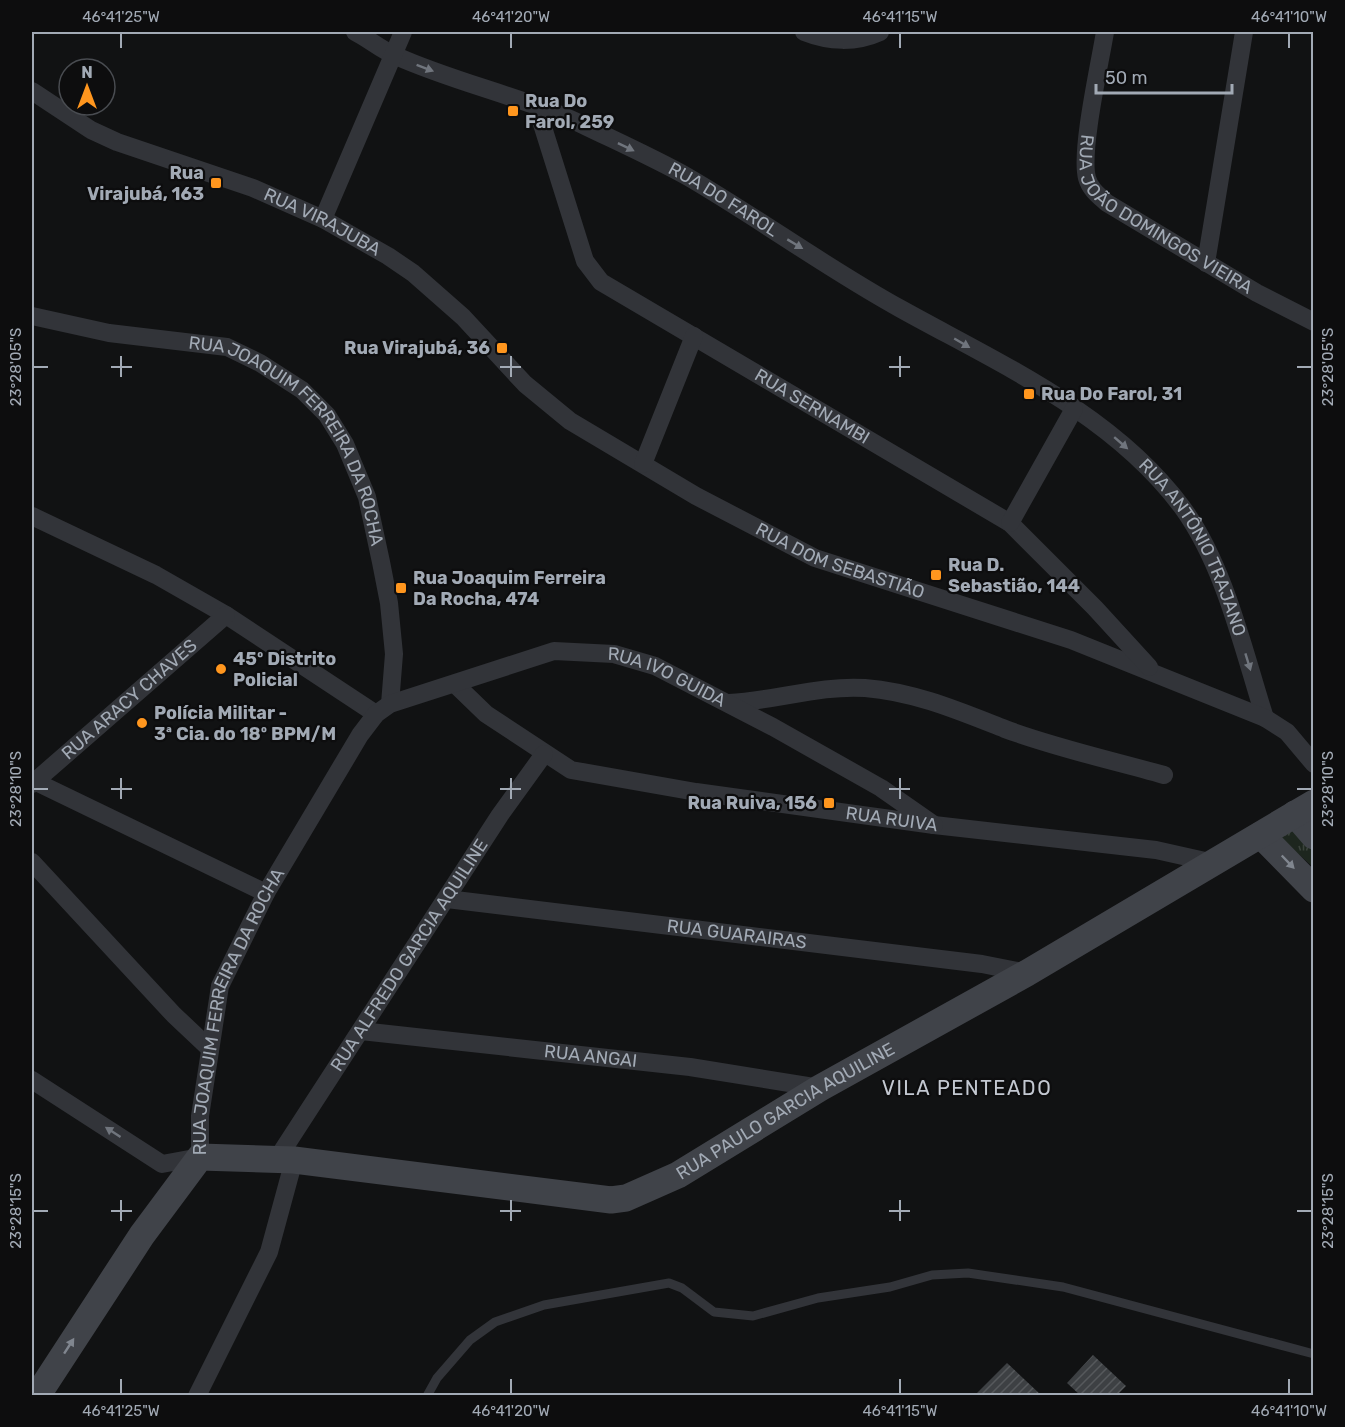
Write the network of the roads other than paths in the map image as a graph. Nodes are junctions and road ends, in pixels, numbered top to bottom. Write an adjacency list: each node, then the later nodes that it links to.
1 (355, 32): 7 (street, RUA DO FAROL)
2 (403, 32): 7 (street)
3 (804, 32): 4 (street)
4 (880, 32)
5 (1105, 32): 11 (street, RUA JOÃO DOMINGOS VIEIRA)
6 (1244, 32): 11 (street)
7 (393, 55): 9 (street, RUA DO FAROL, one-way to 9); 10 (street)
8 (32, 91): 10 (street, RUA VIRAJUBA)
9 (536, 105): 14 (street, RUA SERNAMBI); 15 (street, RUA DO FAROL, one-way to 15)
10 (323, 219): 16 (street, RUA VIRAJUBA)
11 (1206, 262): 13 (street, RUA JOÃO DOMINGOS VIEIRA)
12 (32, 316): 24 (street, RUA JOAQUIM FERREIRA DA ROCHA)
13 (1314, 322)
14 (694, 336): 17 (street); 19 (street, RUA SERNAMBI)
15 (1074, 409): 19 (street); 25 (street, RUA ANTÔNIO TRAJANO, one-way to 25)
16 (570, 421): 17 (street, RUA DOM SEBASTIÃO)
17 (643, 464): 21 (street, RUA DOM SEBASTIÃO)
18 (32, 516): 20 (street)
19 (1010, 523): 21 (street, RUA SERNAMBI)
20 (226, 615): 24 (street); 29 (street, RUA ARACY CHAVES)
21 (1152, 671): 25 (street, RUA DOM SEBASTIÃO)
22 (456, 685): 23 (street, RUA IVO GUIDA); 24 (street, RUA IVO GUIDA); 26 (street, RUA RUIVA)
23 (727, 703): 28 (street); 31 (street, RUA IVO GUIDA)
24 (383, 709): 37 (street, RUA JOAQUIM FERREIRA DA ROCHA)
25 (1265, 718): 27 (street, RUA DOM SEBASTIÃO)
26 (544, 754): 31 (street, RUA RUIVA); 38 (street, RUA ALFREDO GARCIA AQUILINE)
27 (1314, 764)
28 (1164, 774)
29 (33, 782): 37 (street)
30 (1304, 808): 32 (street, RUA PAULO GARCIA AQUILINE); 33 (street)
31 (934, 825): 35 (street, RUA RUIVA)
32 (1262, 835): 35 (street, RUA PAULO GARCIA AQUILINE); 36 (street, one-way to 36)
33 (1314, 836)
34 (32, 862): 41 (street)
35 (1214, 863): 39 (street, RUA PAULO GARCIA AQUILINE)
36 (1314, 889)
37 (266, 893): 41 (street, RUA JOAQUIM FERREIRA DA ROCHA)
38 (447, 899): 39 (street, RUA GUARAIRAS); 40 (street, RUA ALFREDO GARCIA AQUILINE)
39 (1027, 973): 43 (street, RUA PAULO GARCIA AQUILINE)
40 (361, 1031): 43 (street, RUA ANGAI); 45 (street, RUA ALFREDO GARCIA AQUILINE)
41 (209, 1048): 44 (street, RUA JOAQUIM FERREIRA DA ROCHA)
42 (32, 1080): 46 (street, one-way to 42)
43 (820, 1088): 45 (street, RUA PAULO GARCIA AQUILINE)
44 (200, 1157): 45 (street, RUA PAULO GARCIA AQUILINE); 46 (street); 47 (street, RUA JOAQUIM FERREIRA DA ROCHA)
45 (286, 1159): 50 (street, RUA ALFREDO GARCIA AQUILINE)
46 (162, 1164): 47 (street)
47 (170, 1196): 49 (street, RUA JOAQUIM FERREIRA DA ROCHA, one-way to 47)
48 (1314, 1353): 51 (lane)
49 (37, 1395)
50 (197, 1395)
51 (426, 1395)

